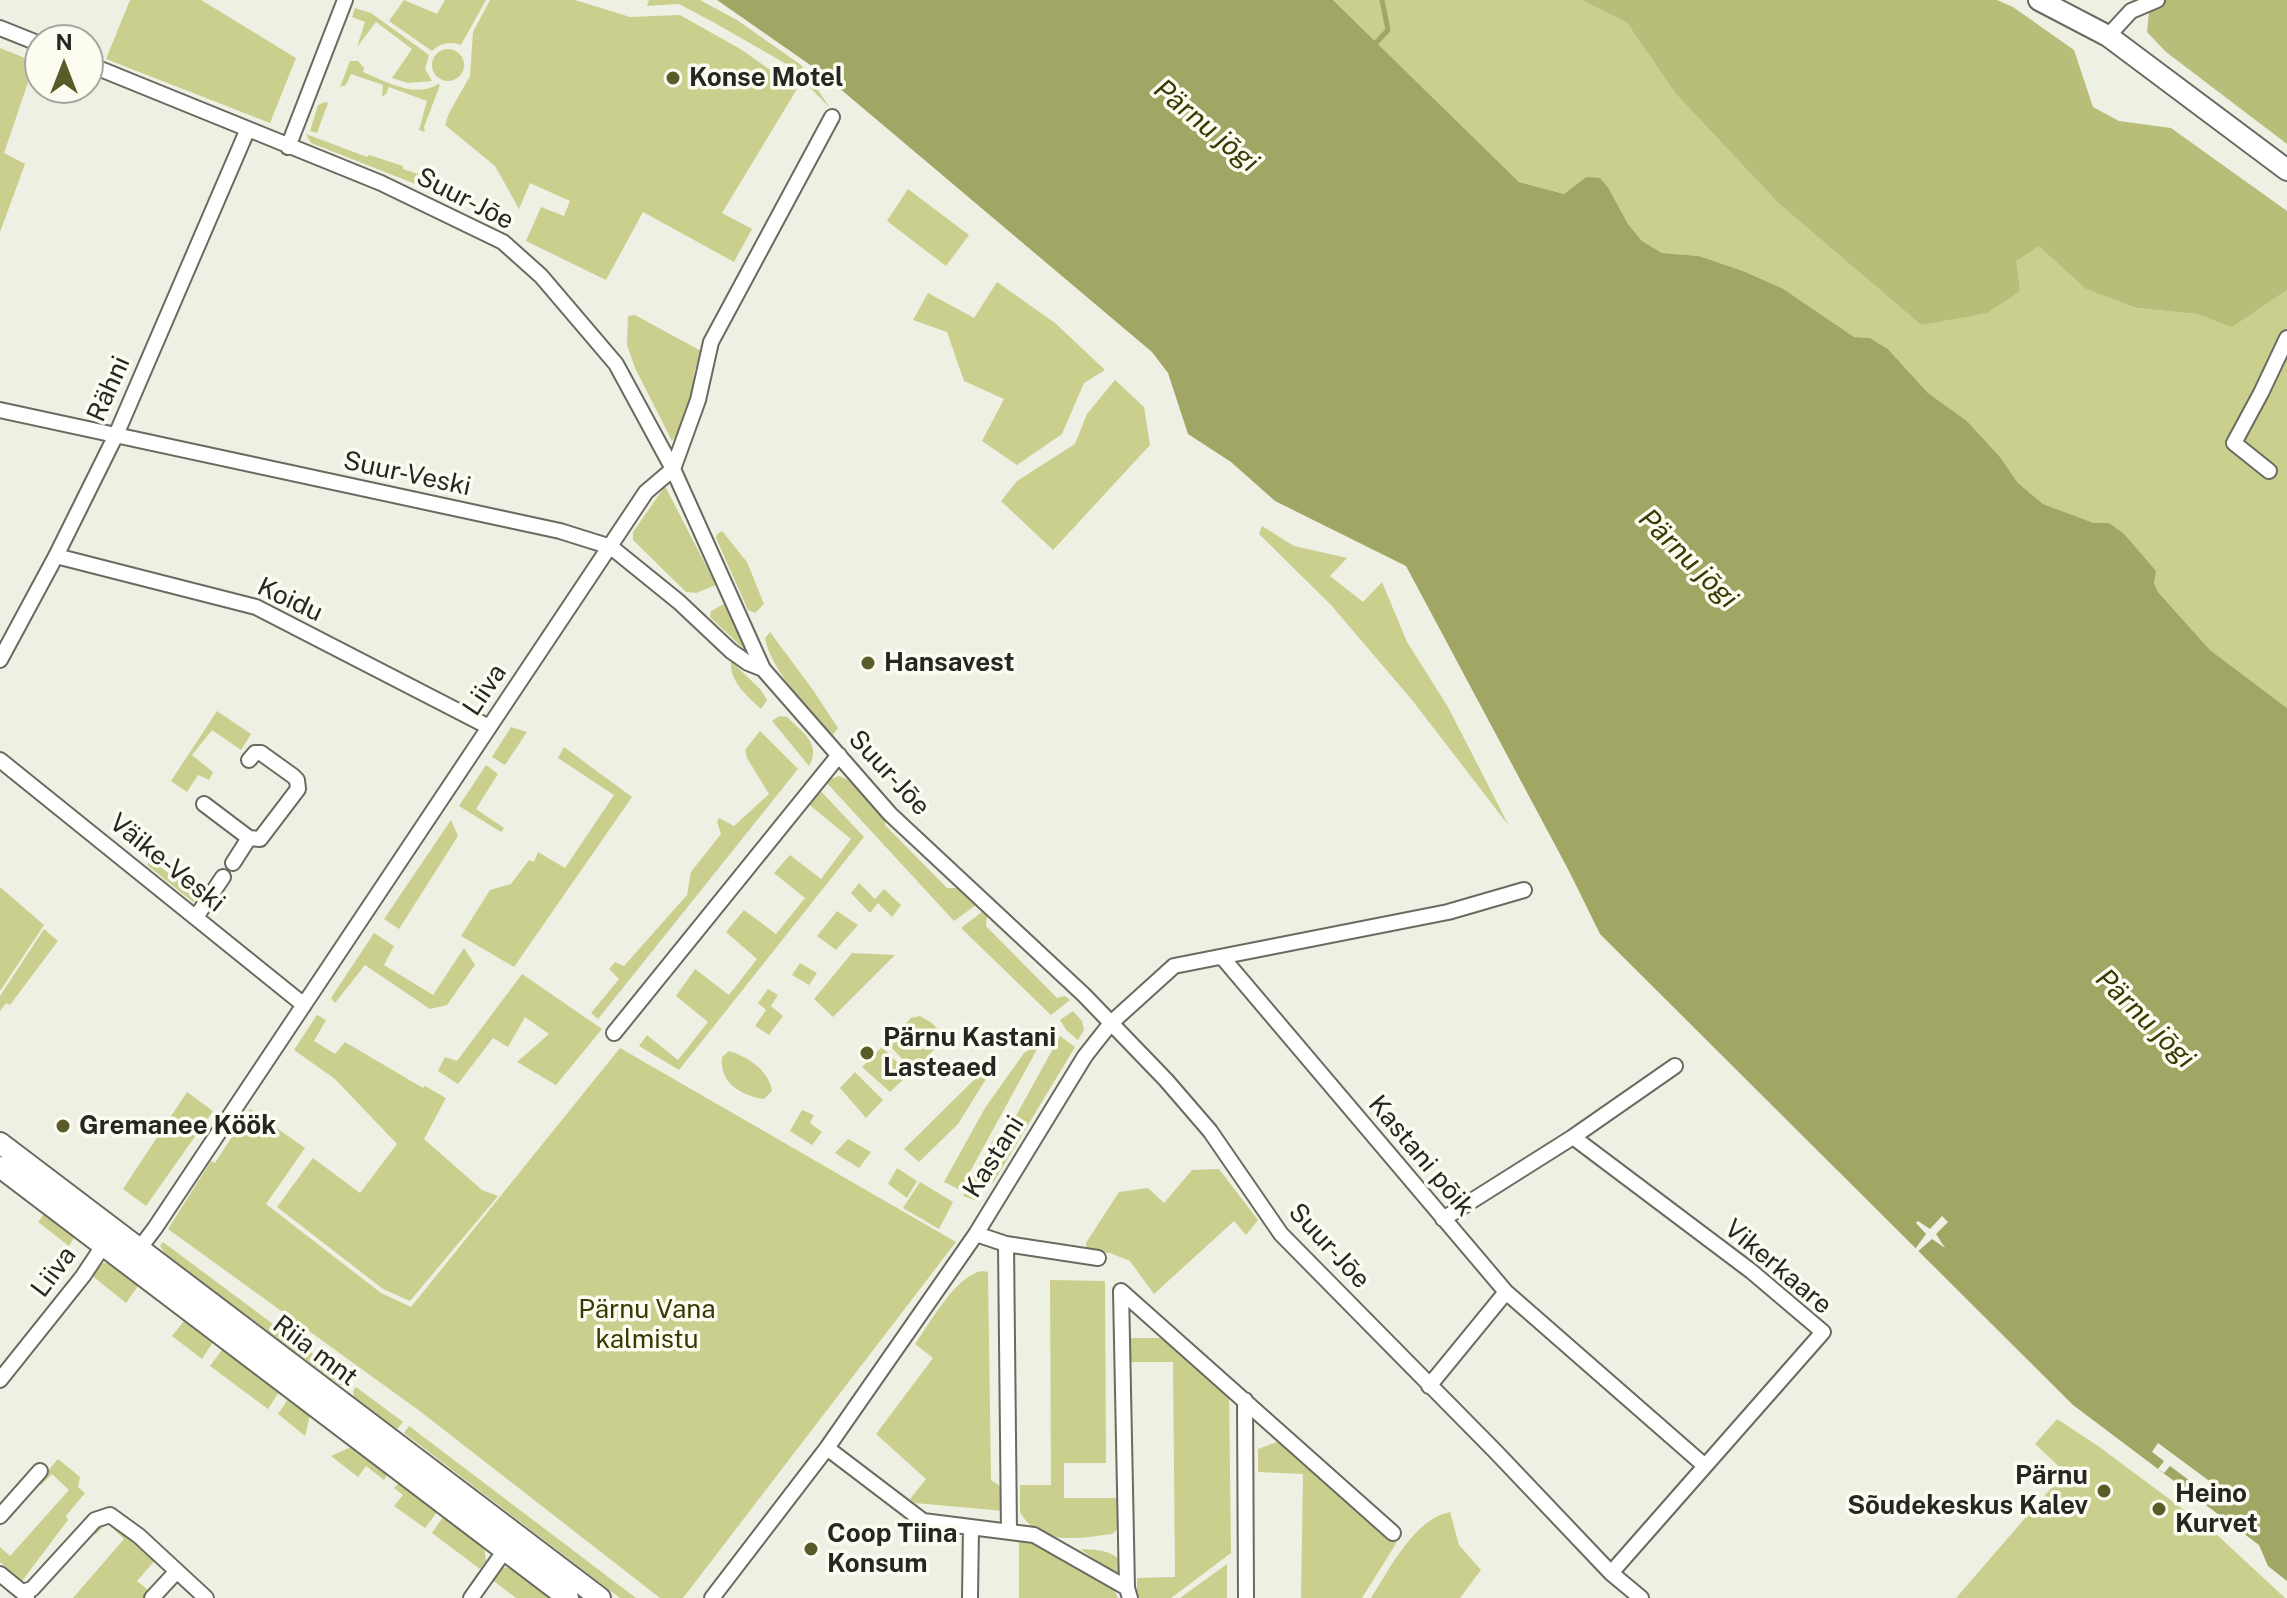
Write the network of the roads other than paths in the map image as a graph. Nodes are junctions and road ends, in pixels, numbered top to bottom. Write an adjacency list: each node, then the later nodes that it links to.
1 (345, 0): 10 (street)
2 (2039, 0): 5 (main road)
3 (2157, 0): 5 (street)
4 (0, 28): 6 (street)
5 (2108, 36): 11 (main road)
6 (24, 38)
7 (104, 71): 9 (street, Suur-Jõe)
8 (832, 117): 15 (street, Liiva)
9 (247, 131): 10 (street, Suur-Jõe); 14 (street, Rähni)
10 (288, 147): 15 (street, Suur-Jõe)
11 (2287, 170)
12 (2287, 338): 16 (street)
13 (0, 410): 14 (street, Suur-Veski)
14 (116, 435): 17 (street, Suur-Veski); 18 (street, Rähni)
15 (673, 469): 17 (street, Liiva); 20 (street, Suur-Jõe)
16 (2269, 471)
17 (611, 547): 20 (street, Suur-Veski); 21 (street, Liiva)
18 (56, 556): 19 (street, Rähni); 21 (street, Koidu)
19 (0, 660)
20 (763, 669): 22 (street, Suur-Jõe)
21 (489, 727): 32 (street, Liiva)
22 (839, 755): 33 (street, Suur-Jõe); 34 (street)
23 (0, 760): 30 (street, Väike-Veski)
24 (249, 760): 26 (street)
25 (204, 804): 26 (street)
26 (249, 838): 27 (street)
27 (233, 863)
28 (223, 877): 30 (street)
29 (1524, 890): 31 (street, Kastani)
30 (196, 917): 32 (street, Väike-Veski)
31 (1222, 957): 33 (street, Kastani); 39 (street, Kastani põik)
32 (304, 1005): 43 (street, Liiva)
33 (1111, 1023): 40 (street, Kastani); 47 (street, Suur-Jõe)
34 (614, 1033)
35 (1675, 1066): 36 (street)
36 (1573, 1137): 39 (street); 50 (street, Vikerkaare)
37 (0, 1143): 41 (main road, Riia mnt)
38 (0, 1167): 41 (main road, Riia mnt)
39 (1443, 1219): 45 (street, Kastani põik)
40 (976, 1234): 42 (street); 49 (street, Kastani)
41 (109, 1237): 43 (main road, Riia mnt); 46 (street, Liiva)
42 (1006, 1244): 44 (street); 54 (street)
43 (130, 1254): 56 (main road, Riia mnt)
44 (1098, 1258)
45 (1506, 1292): 47 (street); 50 (street, Kastani põik)
46 (0, 1380)
47 (1429, 1386): 58 (street, Suur-Jõe)
48 (1245, 1400): 55 (street); 60 (street); 69 (street)
49 (827, 1448): 53 (street); 67 (street, Kastani)
50 (1705, 1466): 58 (street, Vikerkaare)
51 (40, 1471): 52 (street)
52 (0, 1516)
53 (971, 1528): 54 (street); 68 (street)
54 (1009, 1532): 60 (street)
55 (1393, 1533)
56 (511, 1543): 64 (street); 65 (main road, Riia mnt); 66 (main road, Riia mnt)
57 (177, 1571): 61 (street); 62 (street); 63 (street)
58 (1611, 1573): 70 (street, Suur-Jõe)
59 (0, 1574): 61 (street)
60 (1128, 1593)
61 (26, 1595)
62 (152, 1598)
63 (206, 1598)
64 (471, 1598)
65 (568, 1598)
66 (600, 1598)
67 (712, 1598)
68 (970, 1598)
69 (1246, 1598)
70 (1641, 1598)

